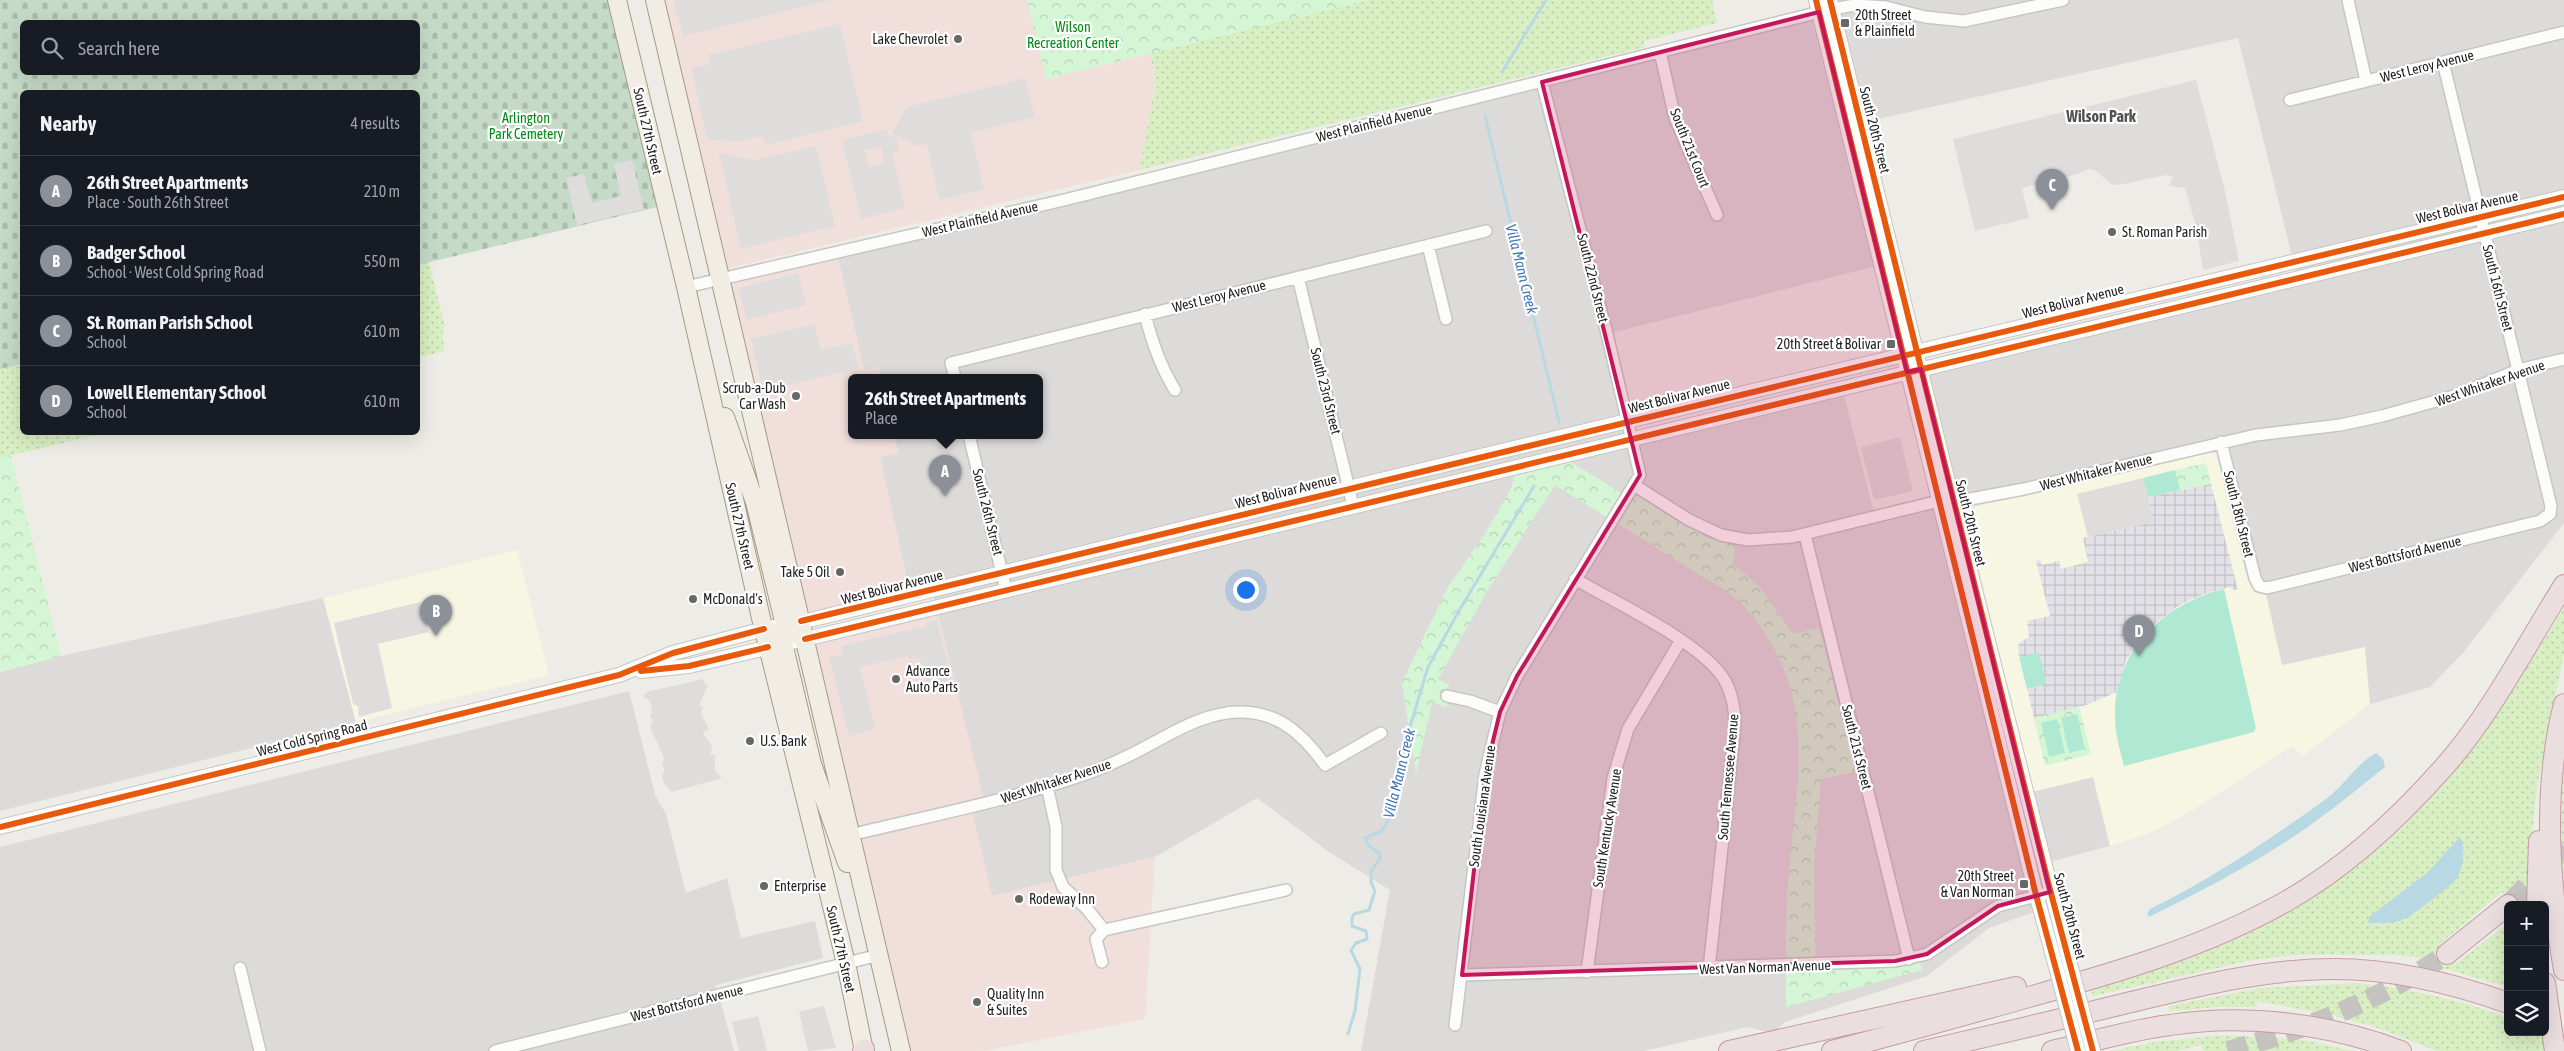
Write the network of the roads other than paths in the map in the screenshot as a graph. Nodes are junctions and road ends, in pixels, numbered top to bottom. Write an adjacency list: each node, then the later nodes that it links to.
1 (617, 0): 21 (main road, South 27th Street)
2 (655, 0): 20 (main road)
3 (2063, 0): 5 (street, West Plainfield Avenue)
4 (2348, 0): 9 (street)
5 (1824, 5): 7 (street, West Plainfield Avenue); 25 (street, South 20th Street)
6 (2564, 32): 8 (street, West Leroy Avenue)
7 (1660, 52): 10 (street, West Plainfield Avenue); 14 (street, South 21st Court)
8 (2443, 62): 9 (street, West Leroy Avenue); 15 (street, South 16th Street)
9 (2366, 81): 11 (street, West Leroy Avenue)
10 (1542, 82): 20 (street, West Plainfield Avenue); 31 (street, South 22nd Street)
11 (2290, 100)
12 (2564, 197): 15 (street, West Bolivar Avenue)
13 (2564, 214): 17 (street)
14 (1717, 215)
15 (2481, 217): 17 (street, South 16th Street); 25 (street, West Bolivar Avenue)
16 (1486, 231): 18 (street, West Leroy Avenue)
17 (2484, 234): 27 (street); 28 (street, South 16th Street)
18 (1428, 245): 19 (street, West Leroy Avenue); 23 (street)
19 (1298, 276): 22 (street, West Leroy Avenue); 36 (street, South 23rd Street)
20 (720, 280): 21 (street, West Plainfield Avenue); 50 (main road)
21 (686, 287): 24 (main road, South 27th Street)
22 (1145, 314): 29 (street, West Leroy Avenue); 30 (street)
23 (1446, 319)
24 (700, 353): 50 (main road); 51 (main road, South 27th Street)
25 (1910, 353): 27 (street, South 20th Street); 31 (street, West Bolivar Avenue)
26 (2564, 359): 28 (street, West Whitaker Avenue)
27 (1914, 370): 32 (street); 37 (street, South 20th Street)
28 (2518, 370): 34 (street, West Whitaker Avenue); 39 (street, South 16th Street)
29 (954, 374)
30 (1176, 390)
31 (1627, 422): 32 (street, South 22nd Street); 36 (street, West Bolivar Avenue)
32 (1631, 438): 35 (street, South 22nd Street); 38 (street)
33 (970, 439): 43 (street, South 26th Street)
34 (2221, 442): 37 (street, West Whitaker Avenue); 46 (street, South 18th Street)
35 (1637, 480): 41 (street, West Whitaker Avenue); 44 (street, South Louisiana Avenue)
36 (1349, 488): 38 (street, South 23rd Street); 40 (street, West Bolivar Avenue)
37 (1946, 501): 41 (street, West Whitaker Avenue); 65 (street, South 20th Street); 66 (street, South 20th Street)
38 (1353, 506): 42 (street)
39 (2550, 514): 46 (street, West Bottsford Avenue)
40 (1173, 531): 42 (street); 43 (street, West Bolivar Avenue)
41 (1805, 535): 73 (street, South 21st Street)
42 (1177, 548): 47 (street)
43 (1002, 572): 47 (street, South 26th Street); 48 (street, West Bolivar Avenue)
44 (1575, 579): 53 (street, South Tennessee Avenue); 58 (street, South Louisiana Avenue)
45 (2564, 585): 77 (highway)
46 (2259, 586)
47 (1006, 590): 49 (street)
48 (875, 604): 49 (street); 50 (street, West Bolivar Avenue)
49 (879, 621): 52 (street)
50 (793, 623): 51 (street, West Cold Spring Road); 52 (main road)
51 (764, 629): 54 (main road); 55 (street, West Cold Spring Road)
52 (805, 638): 54 (street, West Cold Spring Road); 63 (main road)
53 (1681, 640): 78 (street, South Tennessee Avenue); 80 (street, South Kentucky Avenue)
54 (776, 645): 55 (street, West Cold Spring Road); 69 (main road); 75 (main road, South 27th Street)
55 (628, 672): 62 (street, West Cold Spring Road)
56 (1447, 696): 58 (street)
57 (2564, 704): 60 (highway)
58 (1500, 712): 81 (street, South Louisiana Avenue)
59 (1382, 733): 61 (street, West Whitaker Avenue)
60 (2553, 777): 67 (highway); 79 (highway)
61 (1047, 786): 63 (street, West Whitaker Avenue); 70 (street)
62 (0, 827)
63 (850, 835): 69 (main road)
64 (1286, 890): 70 (street)
65 (2050, 892): 66 (street, West Van Norman Avenue); 94 (street, South 20th Street, bridge)
66 (2036, 895): 73 (street, West Van Norman Avenue); 93 (street, South 20th Street, bridge)
67 (2537, 901)
68 (2504, 908): 71 (highway)
69 (871, 924): 72 (main road)
70 (1104, 930): 74 (street)
71 (2447, 954)
72 (879, 956): 75 (street, West Bottsford Avenue); 88 (main road)
73 (1909, 959): 78 (street, West Van Norman Avenue)
74 (1102, 962)
75 (846, 963): 85 (main road, South 27th Street); 87 (street, West Bottsford Avenue)
76 (240, 968): 86 (street)
77 (2124, 968): 89 (highway); 90 (highway)
78 (1709, 969): 80 (street, West Van Norman Avenue)
79 (2564, 970)
80 (1587, 972): 81 (street, West Van Norman Avenue)
81 (1462, 975): 84 (street, South Louisiana Avenue)
82 (2546, 991): 96 (highway)
83 (2504, 1002): 91 (highway)
84 (1455, 1025)
85 (863, 1050)
86 (260, 1051)
87 (496, 1051)
88 (901, 1051)
89 (1729, 1051)
90 (1832, 1051)
91 (1924, 1051)
92 (2052, 1051): 95 (highway)
93 (2078, 1051)
94 (2093, 1051)
95 (2401, 1051)
96 (2555, 1051)

